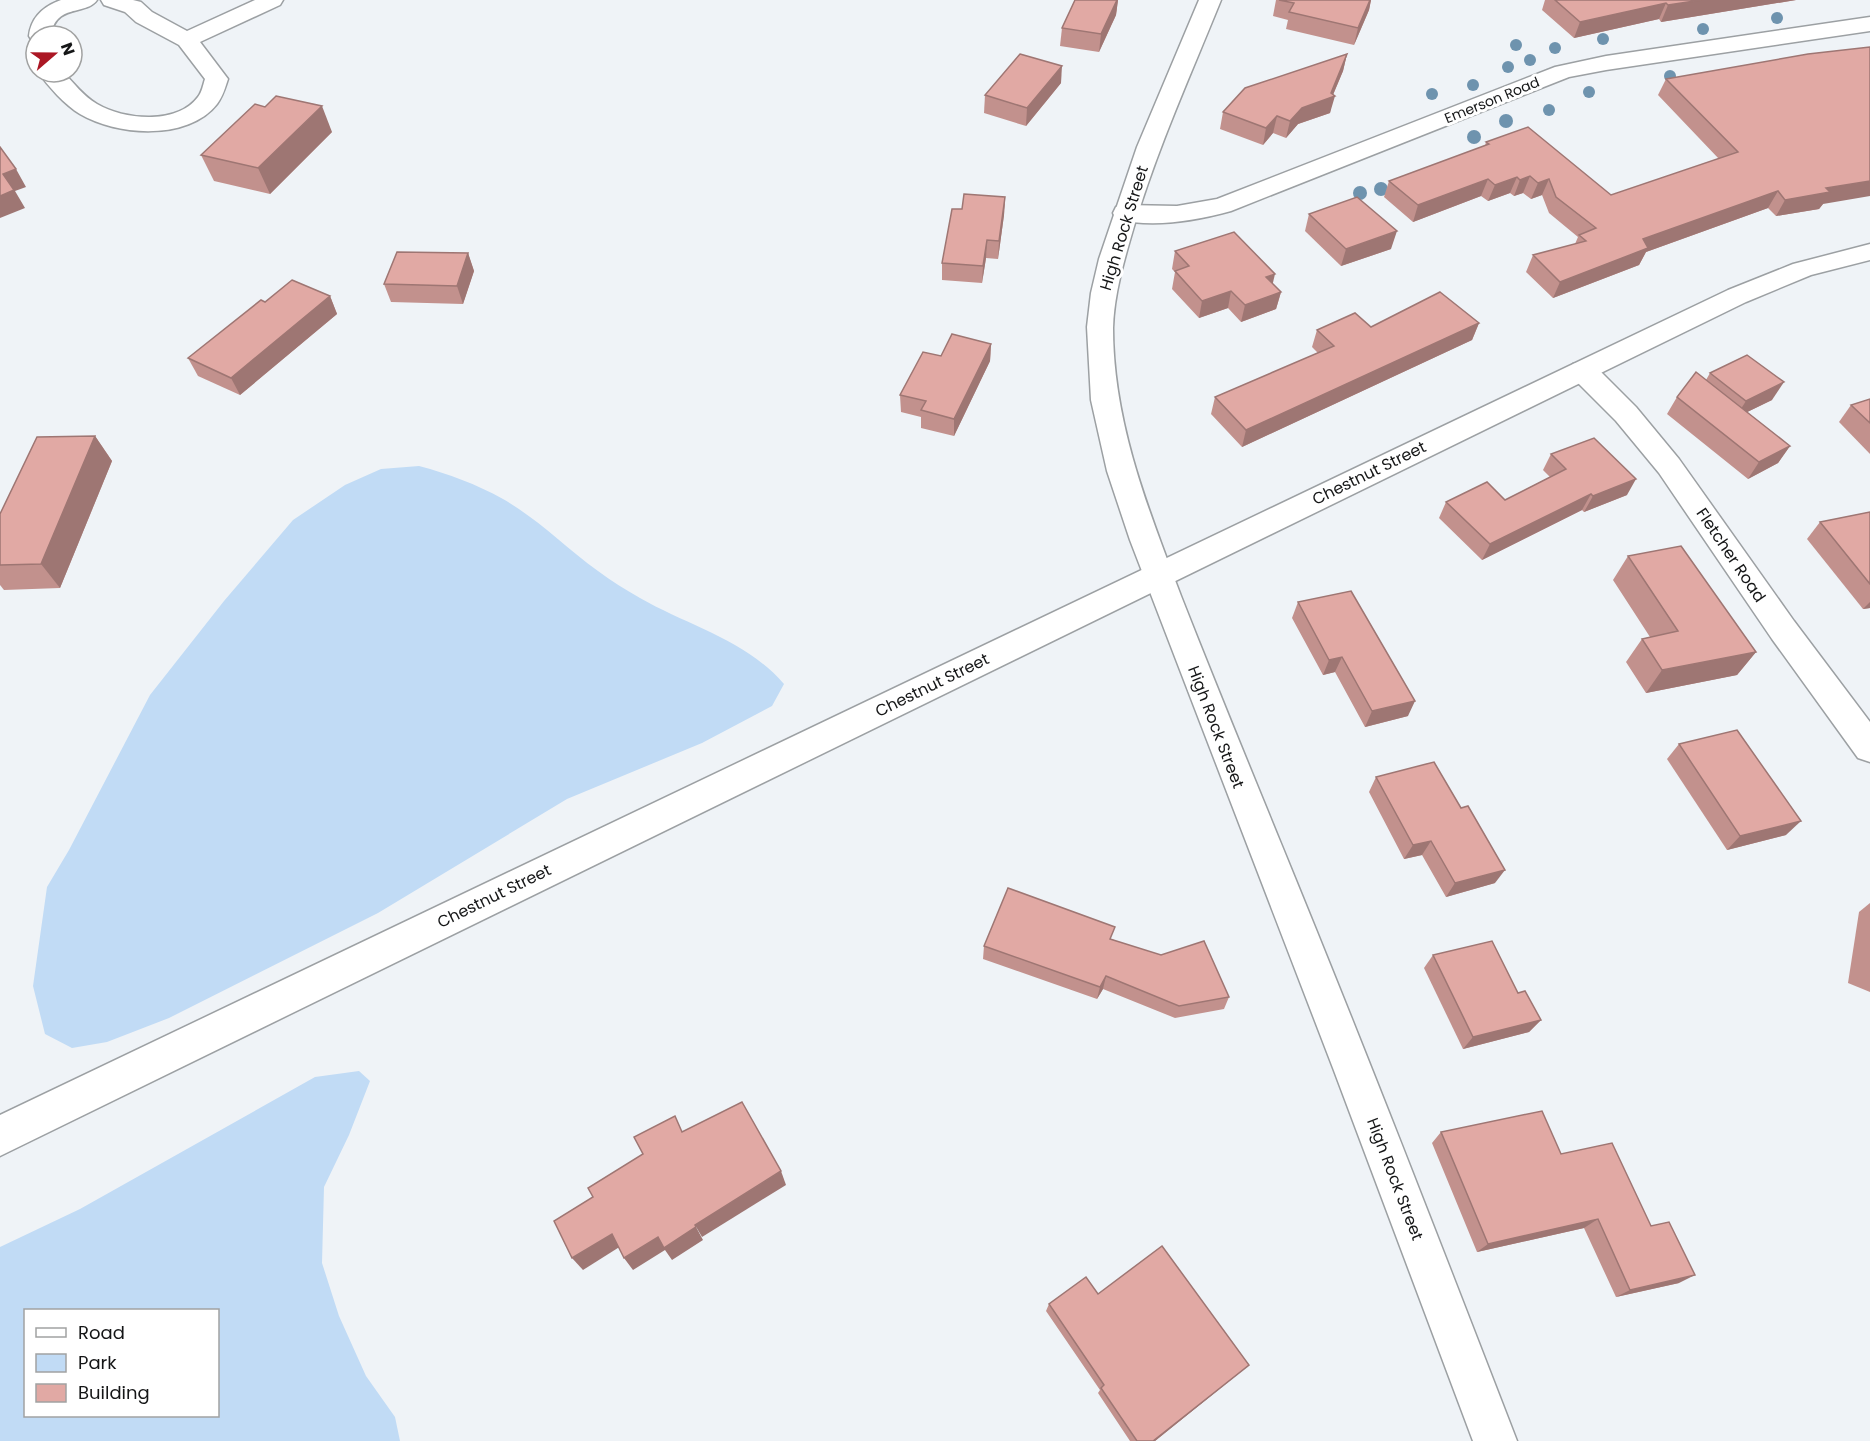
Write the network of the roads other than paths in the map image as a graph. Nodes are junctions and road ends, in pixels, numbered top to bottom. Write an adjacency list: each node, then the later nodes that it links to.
1 (87, 0): 5 (street)
2 (112, 0): 7 (street)
3 (272, 0): 7 (street)
4 (1210, 0): 9 (street, High Rock Street)
5 (44, 24)
6 (1870, 24): 9 (street, Emerson Road)
7 (187, 40): 8 (street)
8 (62, 84)
9 (1125, 213): 12 (street, High Rock Street)
10 (1870, 252): 11 (street, Chestnut Street)
11 (1582, 371): 12 (street, Chestnut Street); 13 (street, Fletcher Road)
12 (1158, 575): 14 (street, Chestnut Street); 15 (street, High Rock Street)
13 (1870, 748)
14 (0, 1136)
15 (1495, 1441)

